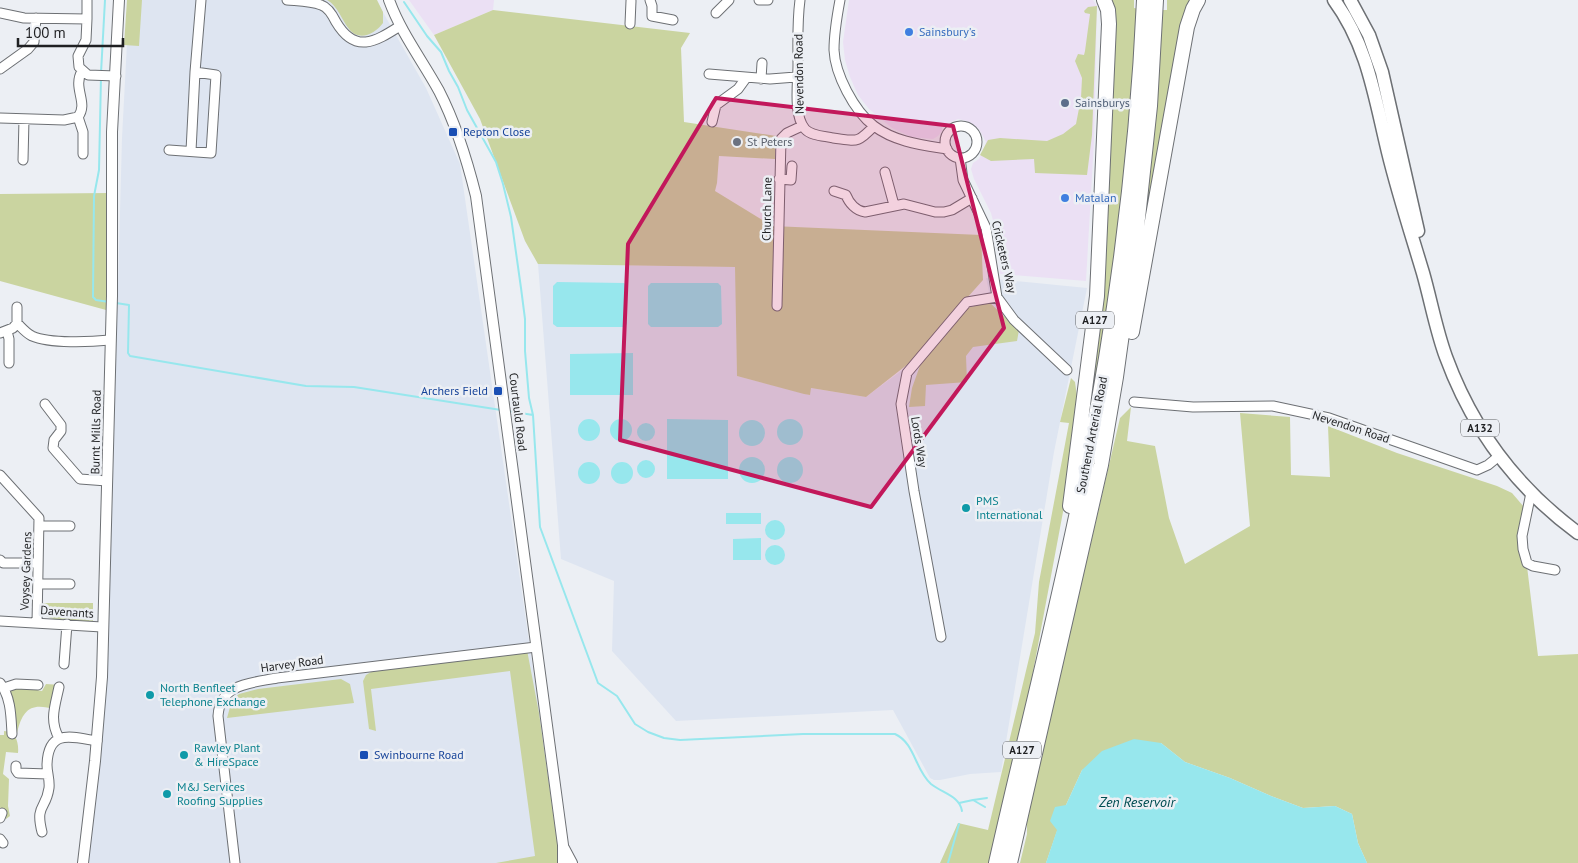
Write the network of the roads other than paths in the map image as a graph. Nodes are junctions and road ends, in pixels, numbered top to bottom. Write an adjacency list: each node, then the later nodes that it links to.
1 (87, 0): 21 (street)
2 (119, 0): 30 (street, Burnt Mills Road)
3 (200, 0): 28 (street)
4 (286, 0): 24 (street)
5 (389, 0): 24 (street, Courtauld Road)
6 (631, 0): 23 (street)
7 (650, 0): 22 (street)
8 (729, 0): 19 (street)
9 (759, 0): 10 (street)
10 (768, 0)
11 (800, 0): 31 (street, Nevendon Road)
12 (840, 0): 39 (street)
13 (1104, 0): 80 (highway, A127)
14 (1198, 0): 64 (highway, A127)
15 (1334, 0): 52 (main road, A132)
16 (1350, 0): 52 (main road, A132)
17 (1150, 5): 64 (highway, Southend Arterial Road / A127); 80 (highway, Southend Arterial Road / A127)
18 (0, 13): 20 (street)
19 (716, 13)
20 (36, 18): 21 (street); 26 (street)
21 (87, 19): 27 (street)
22 (673, 20)
23 (630, 24)
24 (400, 26): 82 (street, Courtauld Road)
25 (762, 63): 33 (street)
26 (0, 69)
27 (82, 72): 30 (street); 34 (street)
28 (195, 72): 42 (street); 42 (street)
29 (708, 74): 32 (street)
30 (116, 76): 58 (street, Burnt Mills Road)
31 (796, 77): 33 (street); 38 (street, Nevendon Road)
32 (742, 78): 33 (street); 37 (street)
33 (761, 79)
34 (78, 117): 36 (street); 43 (street)
35 (0, 118): 36 (street)
36 (24, 119): 45 (street)
37 (712, 122)
38 (802, 126): 39 (street, Nevendon Road); 48 (street, Church Lane)
39 (874, 126): 40 (street)
40 (947, 148): 44 (street); 44 (street)
41 (169, 150): 42 (street)
42 (191, 151)
43 (82, 154)
44 (960, 158): 50 (street, Cricketers Way)
45 (23, 160)
46 (792, 166): 48 (street)
47 (885, 172): 51 (street)
48 (779, 179): 54 (street, Church Lane)
49 (834, 190): 51 (street)
50 (972, 198): 51 (street); 53 (street, Cricketers Way)
51 (894, 205)
52 (1429, 294): 63 (main road, A132)
53 (997, 297): 60 (street, Cricketers Way); 81 (street, Lords Way)
54 (777, 306)
55 (17, 307): 56 (street)
56 (17, 324): 57 (street); 58 (street)
57 (3, 332): 59 (street)
58 (110, 340): 66 (street, Burnt Mills Road)
59 (9, 363)
60 (1067, 370)
61 (1134, 402): 63 (street, Nevendon Road)
62 (45, 404): 66 (street)
63 (1499, 456): 67 (main road, A132)
64 (1101, 465): 99 (highway, Southend Arterial Road / A127)
65 (0, 475): 68 (street, Voysey Gardens)
66 (107, 481): 79 (street, Burnt Mills Road)
67 (1531, 493): 70 (main road, A132); 73 (street)
68 (40, 526): 69 (street); 72 (street, Voysey Gardens)
69 (70, 526)
70 (1578, 533)
71 (0, 560): 72 (street)
72 (38, 563): 74 (street, Voysey Gardens)
73 (1555, 570)
74 (38, 584): 75 (street); 77 (street, Voysey Gardens)
75 (70, 584)
76 (0, 621): 77 (street, Davenants)
77 (37, 622): 78 (street, Davenants)
78 (67, 624): 79 (street, Davenants); 83 (street)
79 (102, 627): 89 (street, Burnt Mills Road)
80 (1048, 637): 98 (highway, Southend Arterial Road / A127)
81 (941, 638)
82 (536, 647): 93 (street, Courtauld Road); 95 (street, Harvey Road)
83 (64, 664)
84 (2, 685): 85 (street); 87 (street)
85 (38, 685)
86 (59, 688): 88 (street)
87 (12, 734)
88 (59, 738): 89 (street); 91 (street)
89 (97, 741): 94 (street, Burnt Mills Road)
90 (16, 766): 91 (street)
91 (48, 774): 92 (street)
92 (42, 832)
93 (563, 844): 96 (street, Courtauld Road); 97 (street, Courtauld Road)
94 (83, 863)
95 (236, 863)
96 (563, 863)
97 (572, 863)
98 (996, 863)
99 (1010, 863)

